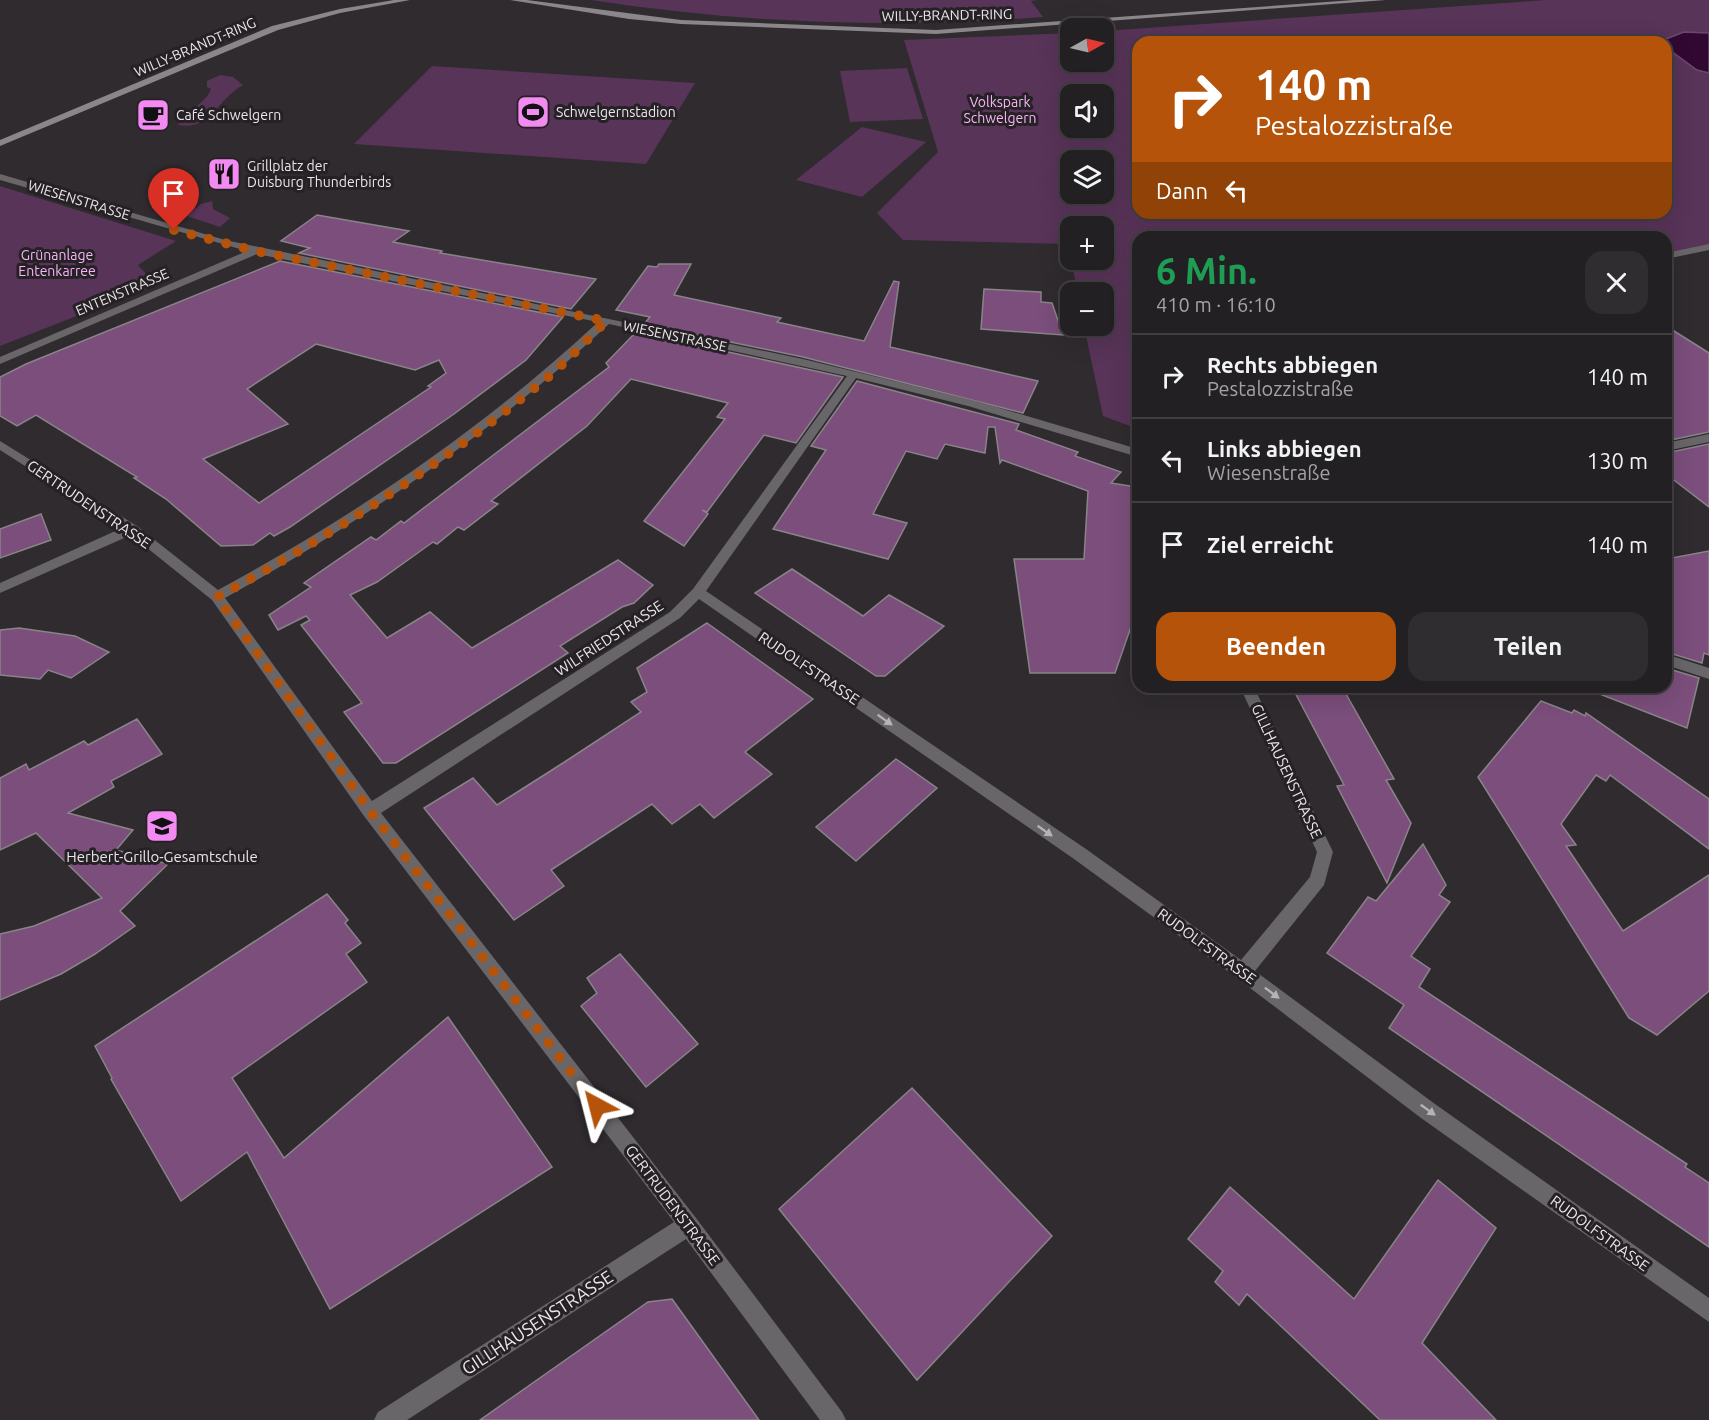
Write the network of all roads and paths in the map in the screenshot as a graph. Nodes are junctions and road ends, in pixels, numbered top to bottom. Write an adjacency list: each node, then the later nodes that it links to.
1 (407, 0): 4 (main road, WILLY-BRANDT-RING)
2 (513, 0): 3 (main road, WILLY-BRANDT-RING)
3 (1383, 0)
4 (0, 143)
5 (0, 177): 7 (street, WIESENSTRASSE)
6 (1709, 247): 8 (street)
7 (255, 251): 9 (street, WIESENSTRASSE); 10 (street, ENTENSTRASSE)
8 (1672, 255)
9 (606, 321): 11 (street, WIESENSTRASSE); 19 (street)
10 (0, 361)
11 (853, 375): 15 (street, WIESENSTRASSE); 18 (street, WILFRIEDSTRASSE)
12 (1709, 438): 14 (street)
13 (0, 445): 16 (street, GERTRUDENSTRASSE)
14 (1672, 446)
15 (1132, 451)
16 (132, 529): 17 (street); 19 (street, GERTRUDENSTRASSE)
17 (0, 588)
18 (698, 592): 23 (street, WILFRIEDSTRASSE); 24 (street, RUDOLFSTRASSE, one-way to 24)
19 (217, 597): 23 (street, GERTRUDENSTRASSE)
20 (1672, 661): 21 (street)
21 (1709, 674)
22 (1250, 693): 24 (street, GILLHAUSENSTRASSE)
23 (370, 811): 25 (street, GERTRUDENSTRASSE)
24 (1243, 972): 26 (street, RUDOLFSTRASSE, one-way to 26)
25 (689, 1225): 27 (street, GILLHAUSENSTRASSE); 28 (street, GERTRUDENSTRASSE)
26 (1709, 1311)
27 (386, 1420)
28 (834, 1420)

